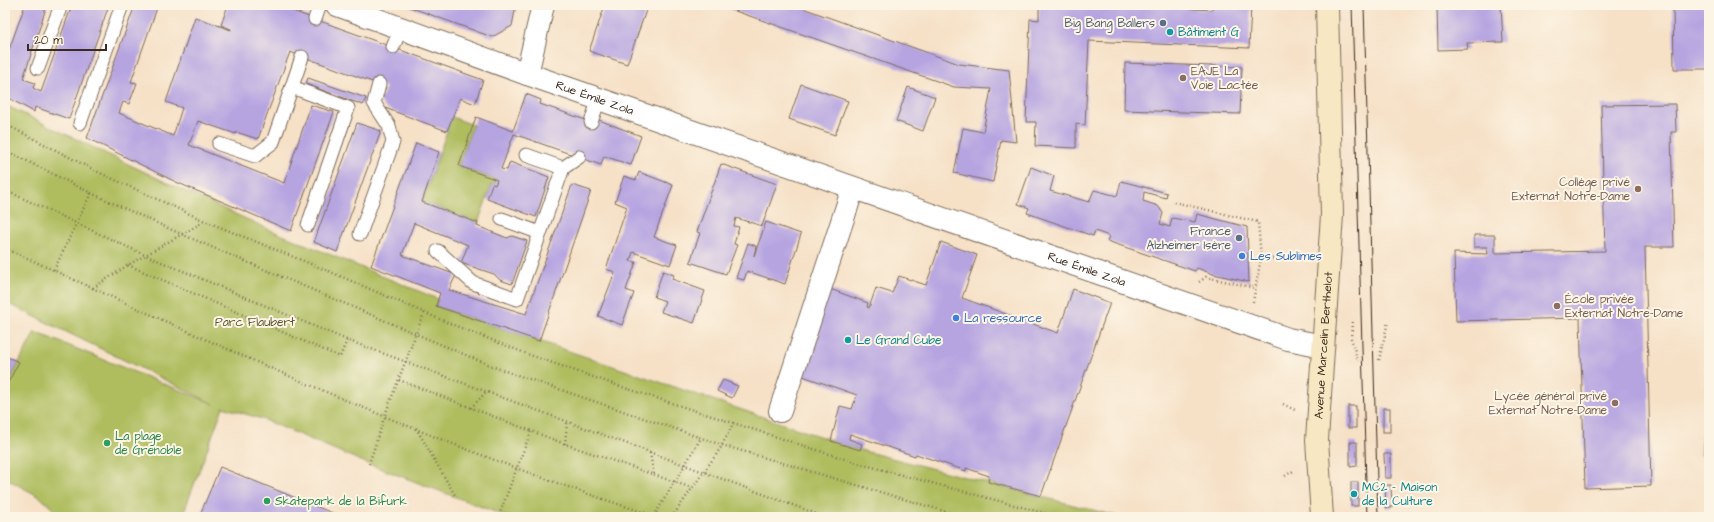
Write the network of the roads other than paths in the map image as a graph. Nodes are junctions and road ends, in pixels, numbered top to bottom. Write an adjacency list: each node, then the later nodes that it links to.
1 (61, 5): 10 (lane)
2 (122, 5): 16 (lane)
3 (320, 5): 8 (lane)
4 (337, 5): 7 (street, Rue Émile Zola)
5 (542, 5): 11 (street)
6 (1327, 5): 27 (main road, Avenue Marcelin Berthelot)
7 (367, 10): 11 (street, Rue Émile Zola)
8 (315, 19)
9 (302, 57): 13 (lane)
10 (38, 68)
11 (527, 74): 14 (street, Rue Émile Zola)
12 (379, 84): 25 (lane)
13 (292, 87): 17 (lane); 23 (lane)
14 (599, 99): 15 (lane); 21 (street, Rue Émile Zola)
15 (591, 122)
16 (80, 123)
17 (219, 144)
18 (526, 155): 20 (lane)
19 (579, 157): 20 (lane)
20 (563, 168): 24 (lane)
21 (853, 188): 27 (street, Rue Émile Zola); 28 (street)
22 (502, 219): 24 (lane)
23 (308, 225)
24 (540, 233): 26 (lane)
25 (360, 234)
26 (438, 251)
27 (1323, 346): 29 (main road, Avenue Marcelin Berthelot)
28 (780, 411)
29 (1322, 517)

